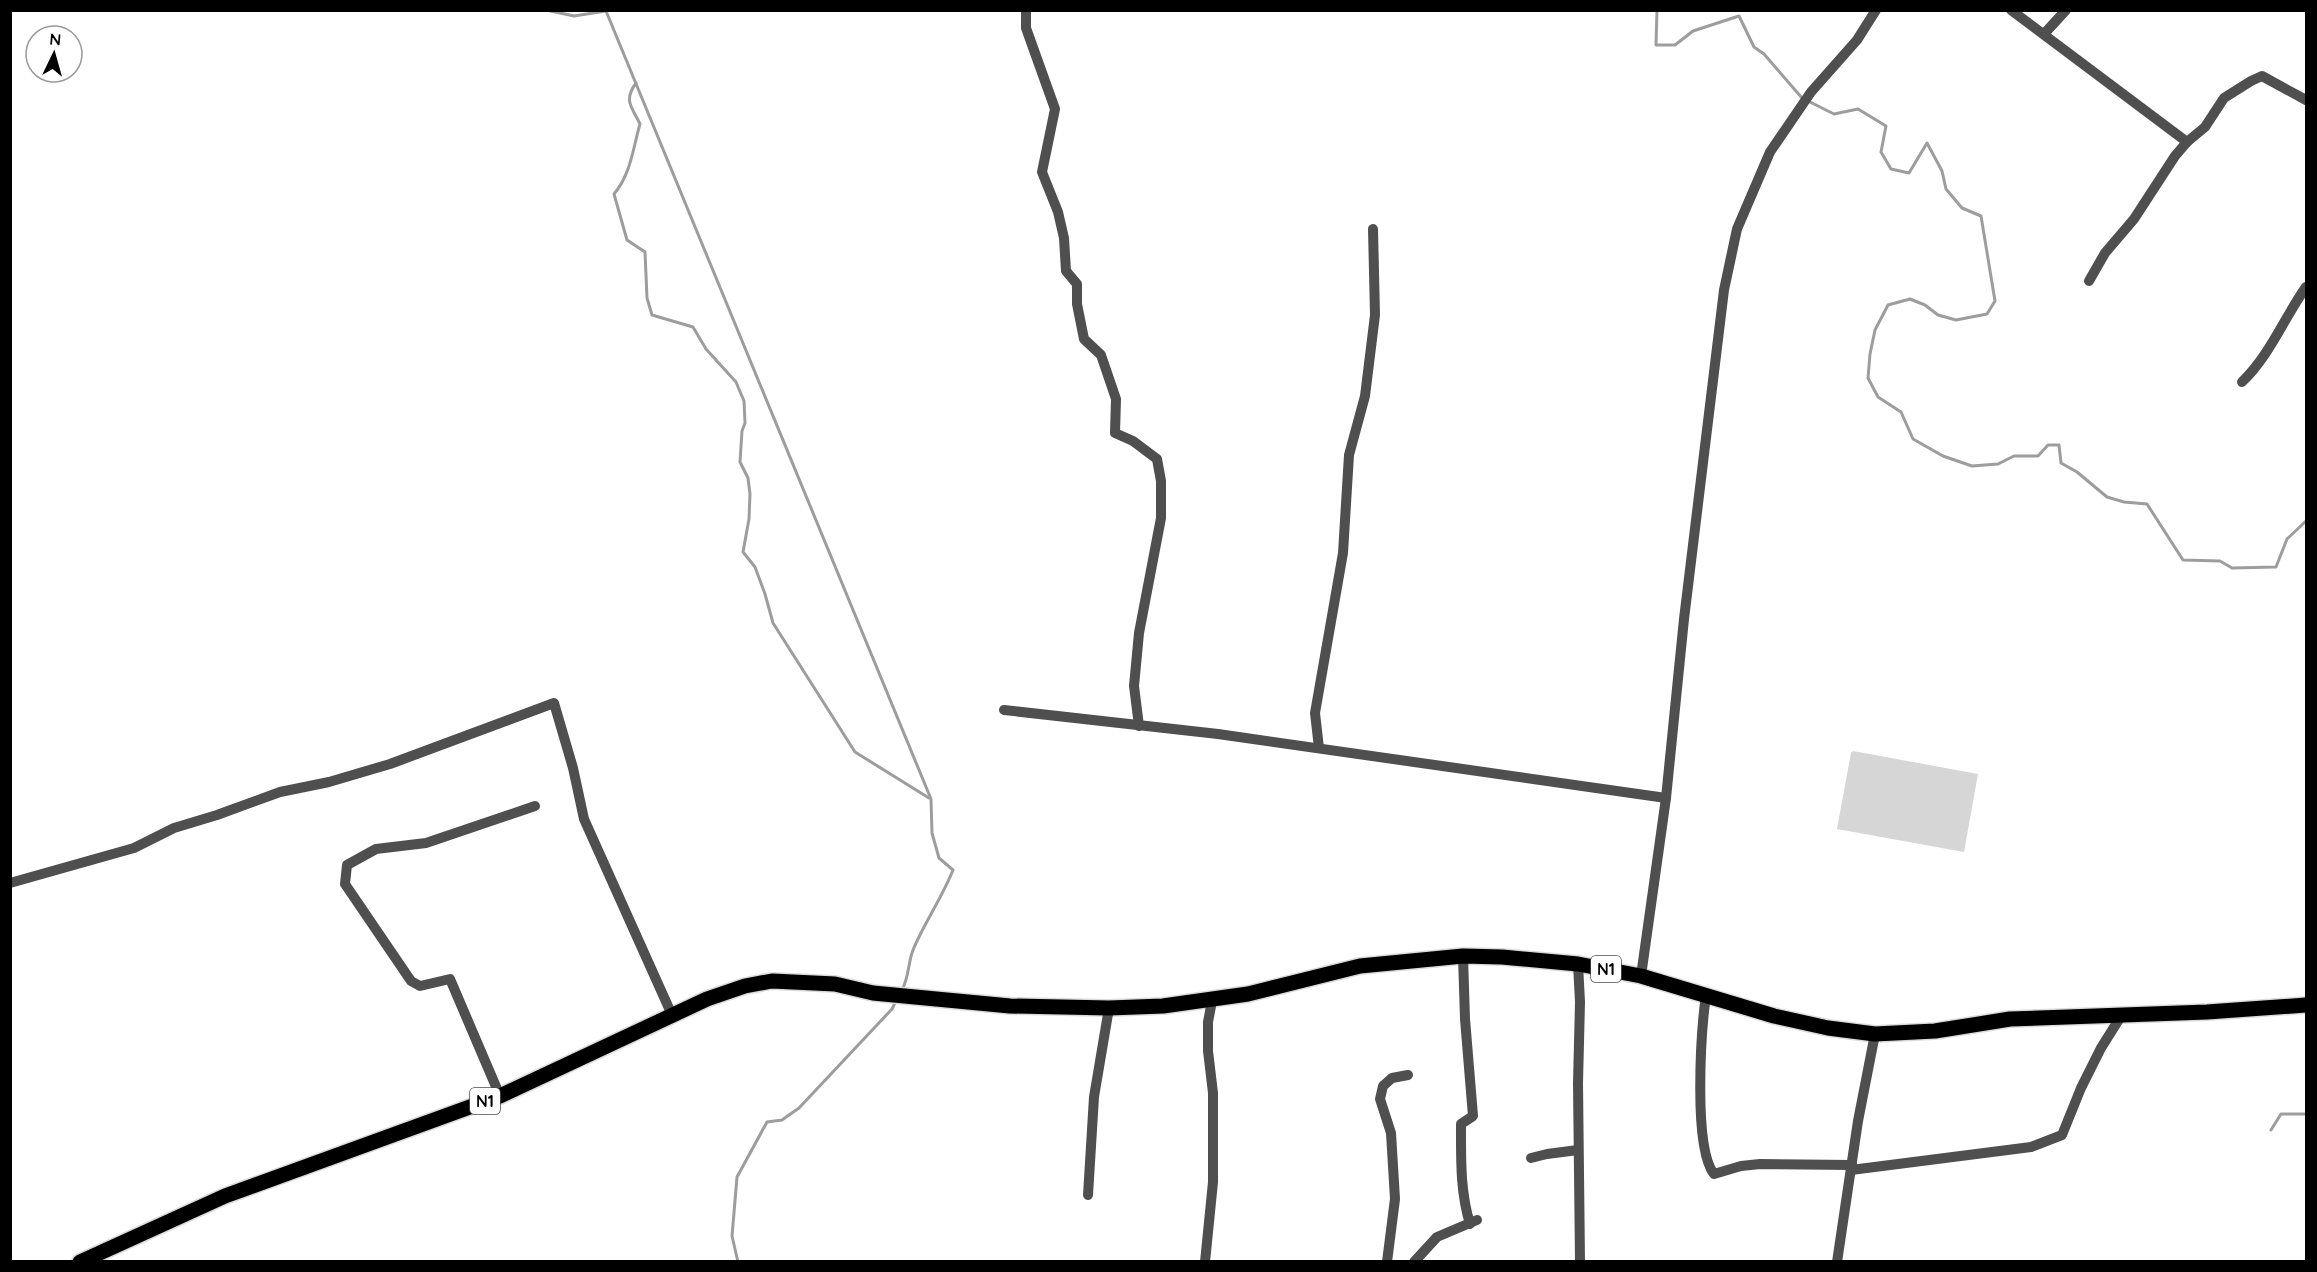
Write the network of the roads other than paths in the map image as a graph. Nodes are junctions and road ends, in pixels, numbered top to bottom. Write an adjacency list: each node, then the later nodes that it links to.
1 (1026, 10): 13 (street)
2 (1876, 10): 15 (street)
3 (2011, 10): 5 (street)
4 (2066, 10): 5 (street)
5 (2044, 34): 7 (street)
6 (2307, 100): 7 (street)
7 (2187, 142): 9 (street)
8 (1373, 229): 14 (street)
9 (2089, 281)
10 (2307, 287): 11 (street)
11 (2242, 381)
12 (1004, 710): 13 (street)
13 (1139, 726): 14 (street)
14 (1319, 748): 15 (street)
15 (1666, 798): 20 (street)
16 (535, 806): 29 (street)
17 (10, 883): 26 (street)
18 (1463, 956): 19 (main road, N1); 22 (main road, N1); 37 (street)
19 (1578, 964): 20 (main road, N1); 30 (street)
20 (1641, 976): 21 (main road, N1)
21 (1706, 995): 27 (main road, N1); 32 (street)
22 (1212, 1001): 24 (main road, N1); 35 (street)
23 (2307, 1005): 25 (main road, N1)
24 (1109, 1008): 26 (main road, N1); 33 (street)
25 (2123, 1013): 27 (main road, N1); 32 (street)
26 (672, 1015): 29 (main road, N1)
27 (1875, 1034): 32 (street)
28 (1408, 1075): 36 (street)
29 (501, 1096): 34 (main road, N1)
30 (1578, 1150): 31 (street); 38 (street)
31 (1531, 1158)
32 (1851, 1168): 39 (street)
33 (1088, 1195)
34 (80, 1262)
35 (1205, 1262)
36 (1387, 1262)
37 (1414, 1262)
38 (1580, 1262)
39 (1837, 1262)

